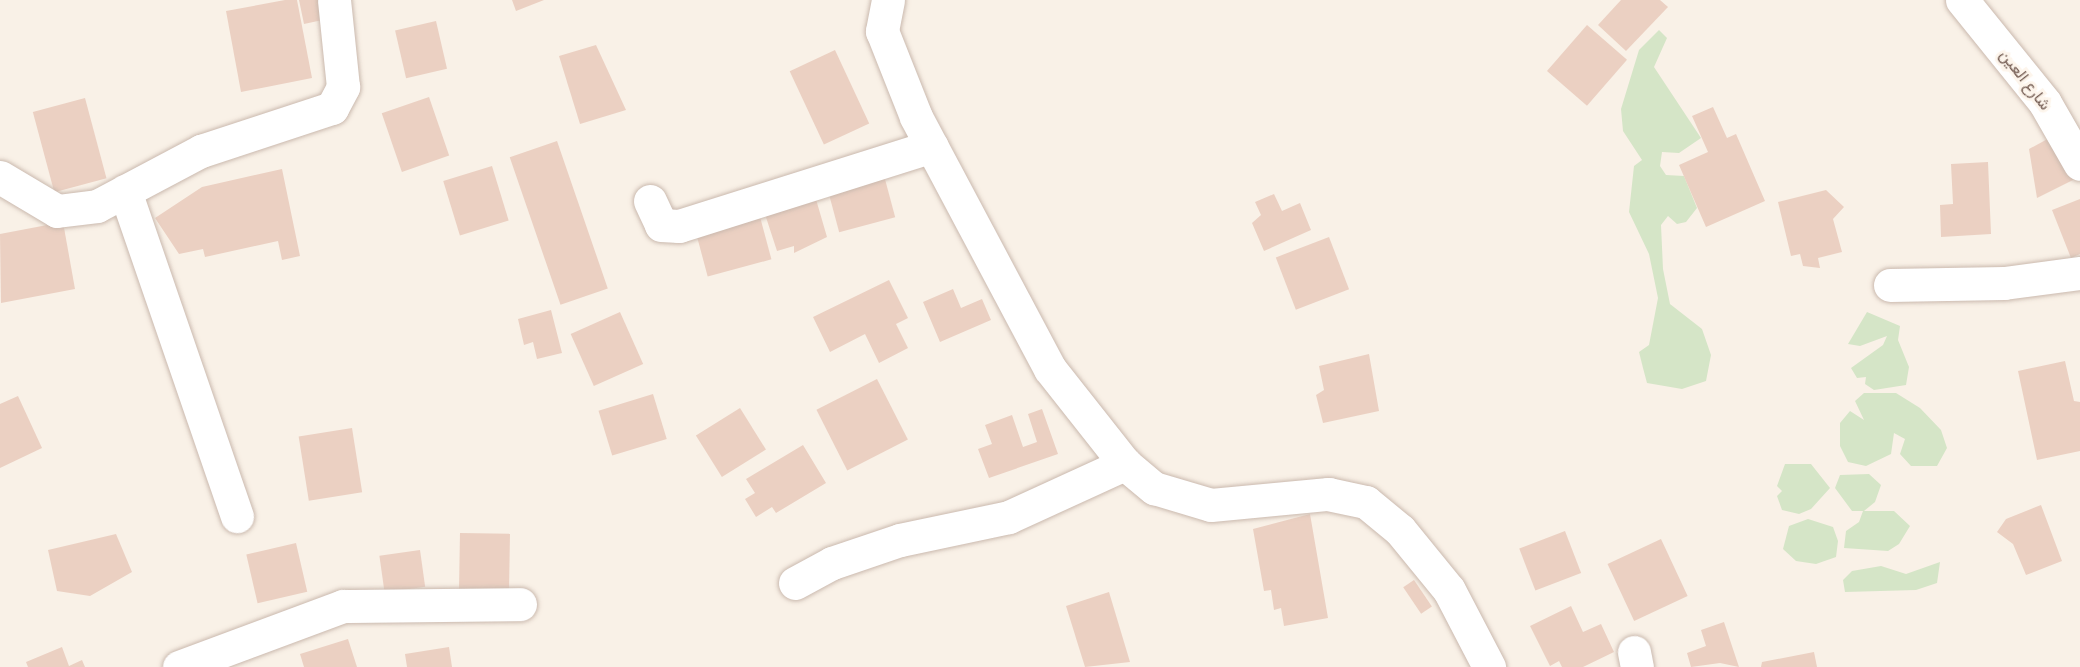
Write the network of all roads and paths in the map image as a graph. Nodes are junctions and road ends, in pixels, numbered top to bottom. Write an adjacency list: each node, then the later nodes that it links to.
1 (334, 0): 7 (street)
2 (888, 0): 4 (street)
3 (1962, 0): 5 (street, شارع العين)
4 (932, 146): 8 (street); 11 (street)
5 (2080, 164)
6 (0, 177): 7 (street)
7 (125, 191): 12 (street)
8 (650, 201)
9 (2080, 273): 10 (street)
10 (1890, 285)
11 (1125, 464): 13 (street); 16 (street)
12 (237, 516)
13 (795, 583)
14 (520, 604): 15 (street)
15 (179, 667)
16 (1489, 667)

